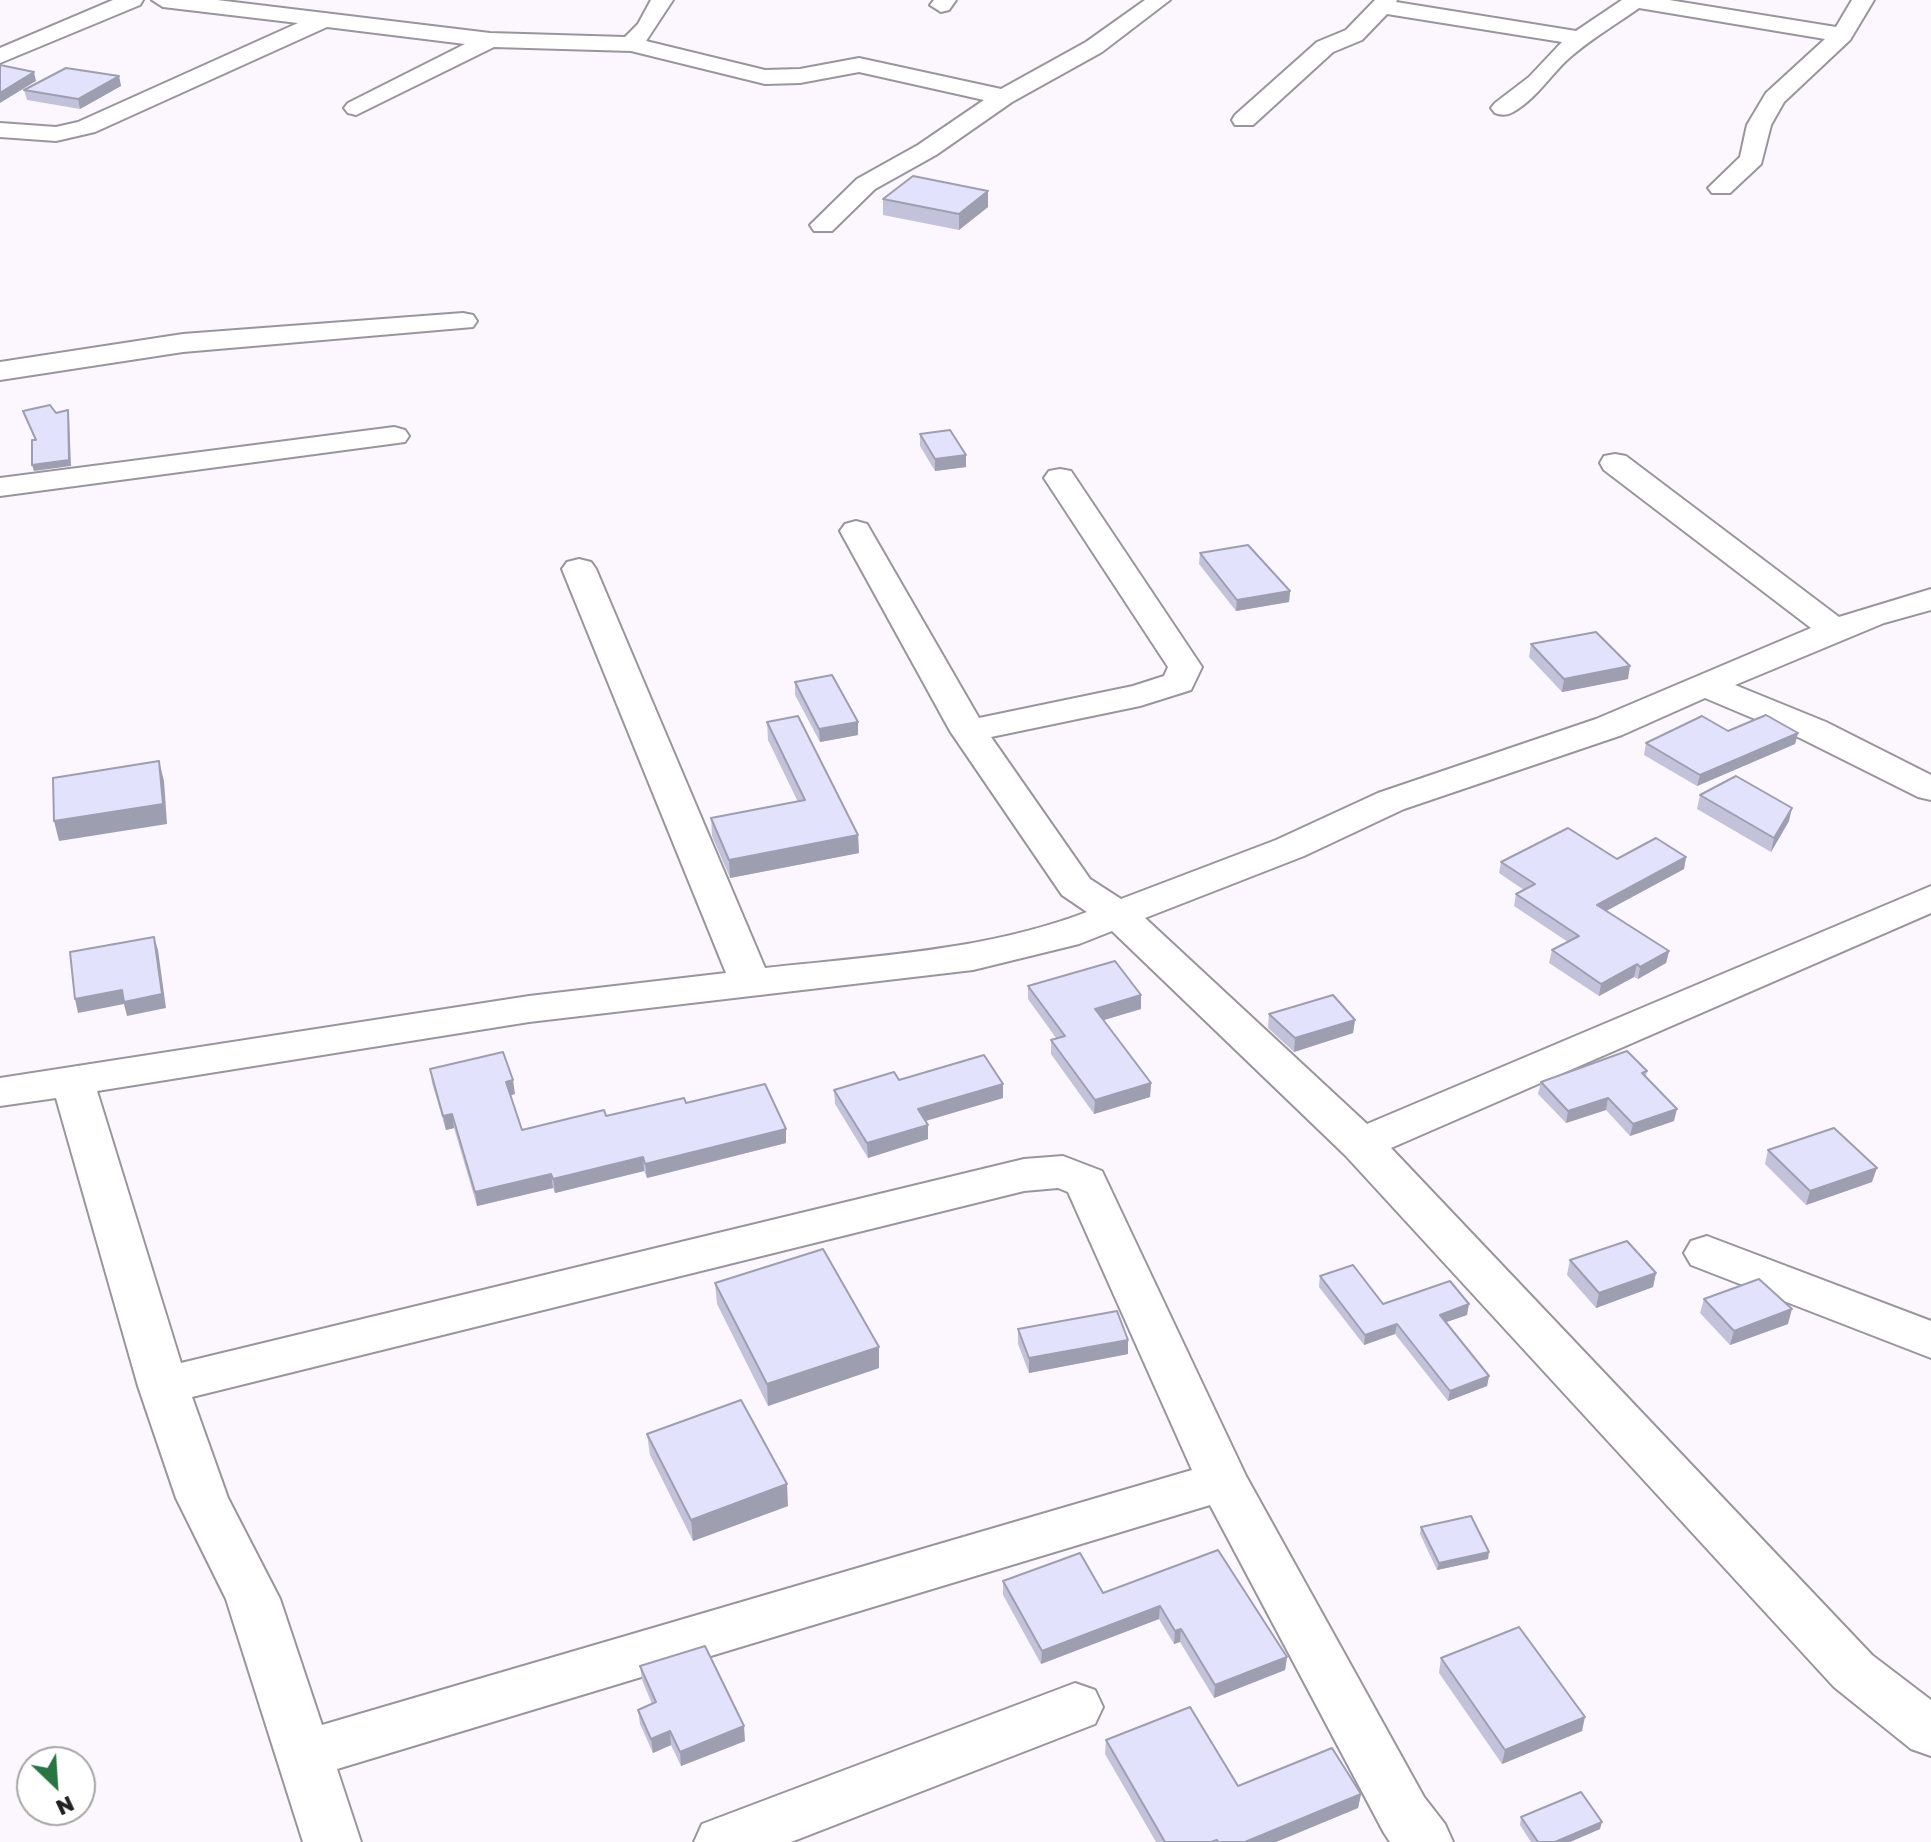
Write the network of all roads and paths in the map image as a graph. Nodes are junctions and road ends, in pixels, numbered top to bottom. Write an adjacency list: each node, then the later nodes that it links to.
1 (132, 0): 13 (street)
2 (163, 0): 8 (street)
3 (662, 0): 12 (street)
4 (1159, 0): 14 (street)
5 (1636, 0): 9 (street); 10 (street)
6 (1863, 0): 9 (street)
7 (1384, 3): 10 (street); 17 (street)
8 (325, 20): 11 (street); 18 (street)
9 (1842, 35): 19 (street)
10 (1580, 38): 16 (street)
11 (490, 40): 12 (street); 15 (street)
12 (631, 44): 14 (street)
13 (0, 56)
14 (1004, 97): 20 (street)
15 (356, 108)
16 (1503, 108)
17 (1244, 120)
18 (0, 130)
19 (1721, 188)
20 (823, 225)
21 (463, 321): 22 (street)
22 (0, 371)
23 (394, 436): 26 (street)
24 (1615, 463): 30 (street)
25 (1060, 478): 32 (street)
26 (0, 487)
27 (856, 531): 32 (street)
28 (579, 569): 36 (street)
29 (1931, 599): 30 (street)
30 (1835, 630): 31 (street)
31 (1707, 686): 33 (street); 35 (street)
32 (968, 731): 35 (street)
33 (1931, 789)
34 (1931, 898): 39 (street)
35 (1118, 915): 36 (street); 39 (street)
36 (752, 985): 37 (street)
37 (73, 1082): 38 (street); 42 (street)
38 (0, 1092)
39 (1361, 1144): 45 (street)
40 (1707, 1253): 41 (street)
41 (1931, 1340)
42 (163, 1386): 43 (street); 46 (street)
43 (1223, 1481): 46 (street); 49 (street)
44 (1075, 1707): 48 (street)
45 (1931, 1732)
46 (302, 1755): 47 (street)
47 (332, 1842)
48 (723, 1842)
49 (1424, 1842)

